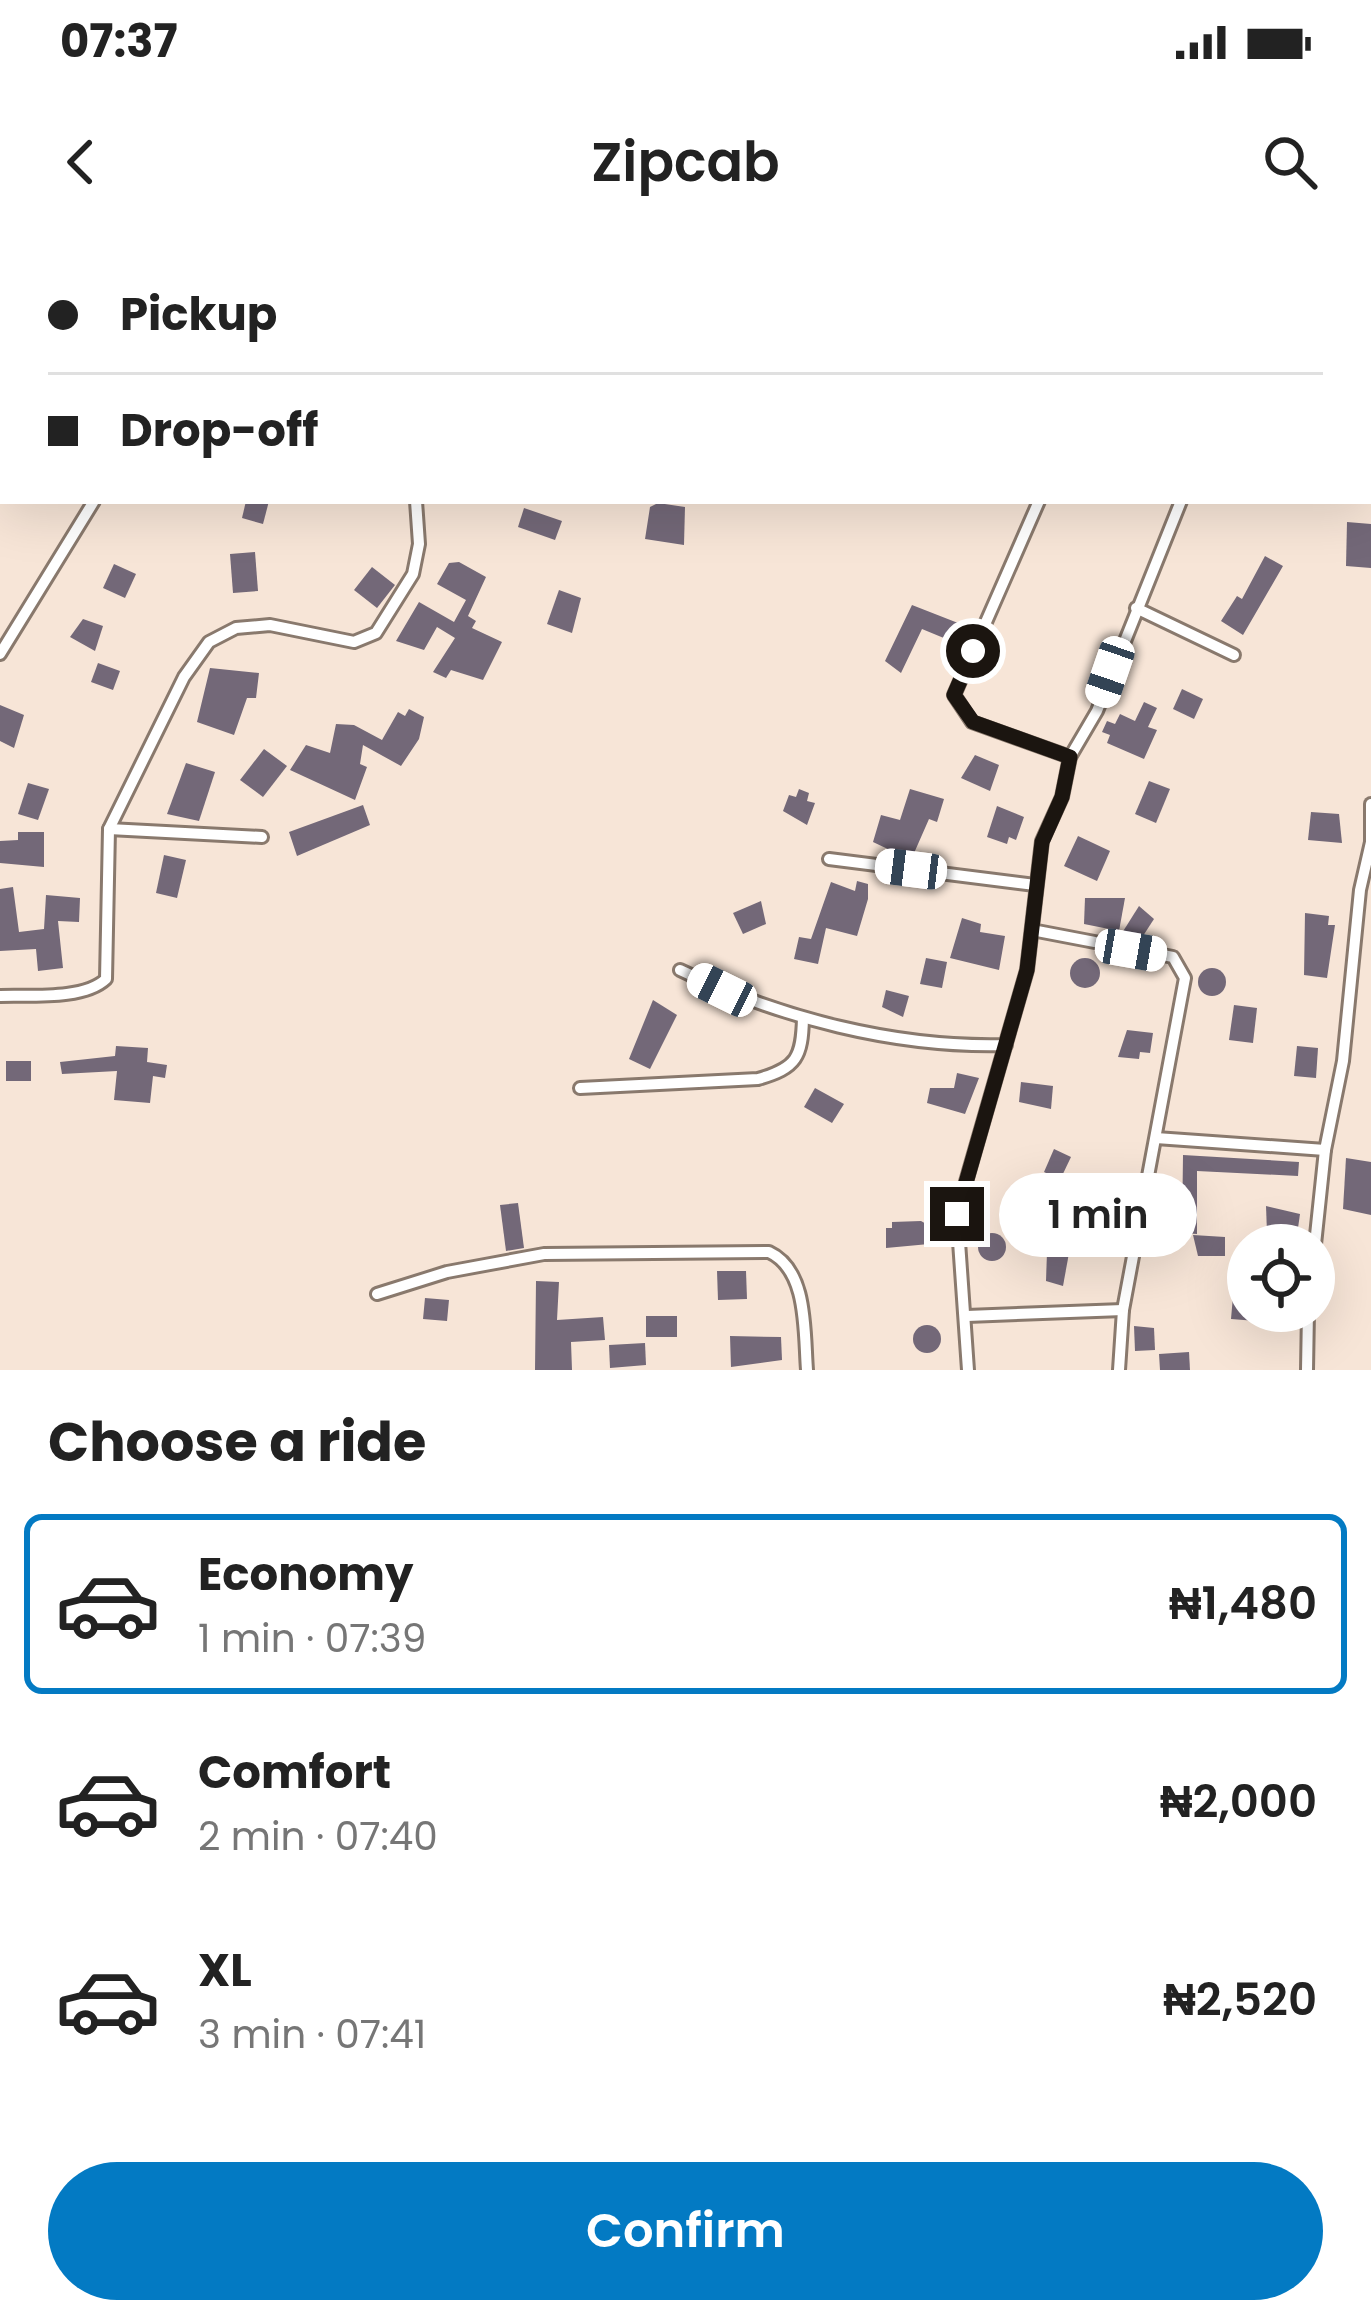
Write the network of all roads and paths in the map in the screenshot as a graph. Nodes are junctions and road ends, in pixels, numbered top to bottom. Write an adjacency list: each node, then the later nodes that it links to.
1 (92, 504): 6 (street)
2 (416, 504): 11 (street)
3 (1038, 504): 9 (street)
4 (1180, 504): 5 (street)
5 (1136, 608): 8 (street); 9 (street)
6 (6, 629): 7 (street)
7 (0, 654)
8 (1234, 656)
9 (1070, 757): 15 (street)
10 (1371, 804): 13 (street)
11 (109, 829): 12 (street); 18 (street)
12 (262, 837)
13 (1371, 842): 23 (street)
14 (829, 859): 15 (street)
15 (1035, 885): 16 (street)
16 (1032, 930): 20 (street); 22 (street)
17 (680, 970): 19 (street)
18 (0, 996)
19 (803, 1018): 20 (street); 21 (street)
20 (1006, 1045): 27 (street)
21 (580, 1088)
22 (1156, 1138): 23 (street); 26 (street)
23 (1325, 1150): 24 (street)
24 (1317, 1224)
25 (377, 1294): 29 (street)
26 (1123, 1310): 27 (street); 31 (street)
27 (967, 1316): 30 (street)
28 (1307, 1332): 32 (street)
29 (807, 1370)
30 (968, 1370)
31 (1119, 1370)
32 (1306, 1370)

